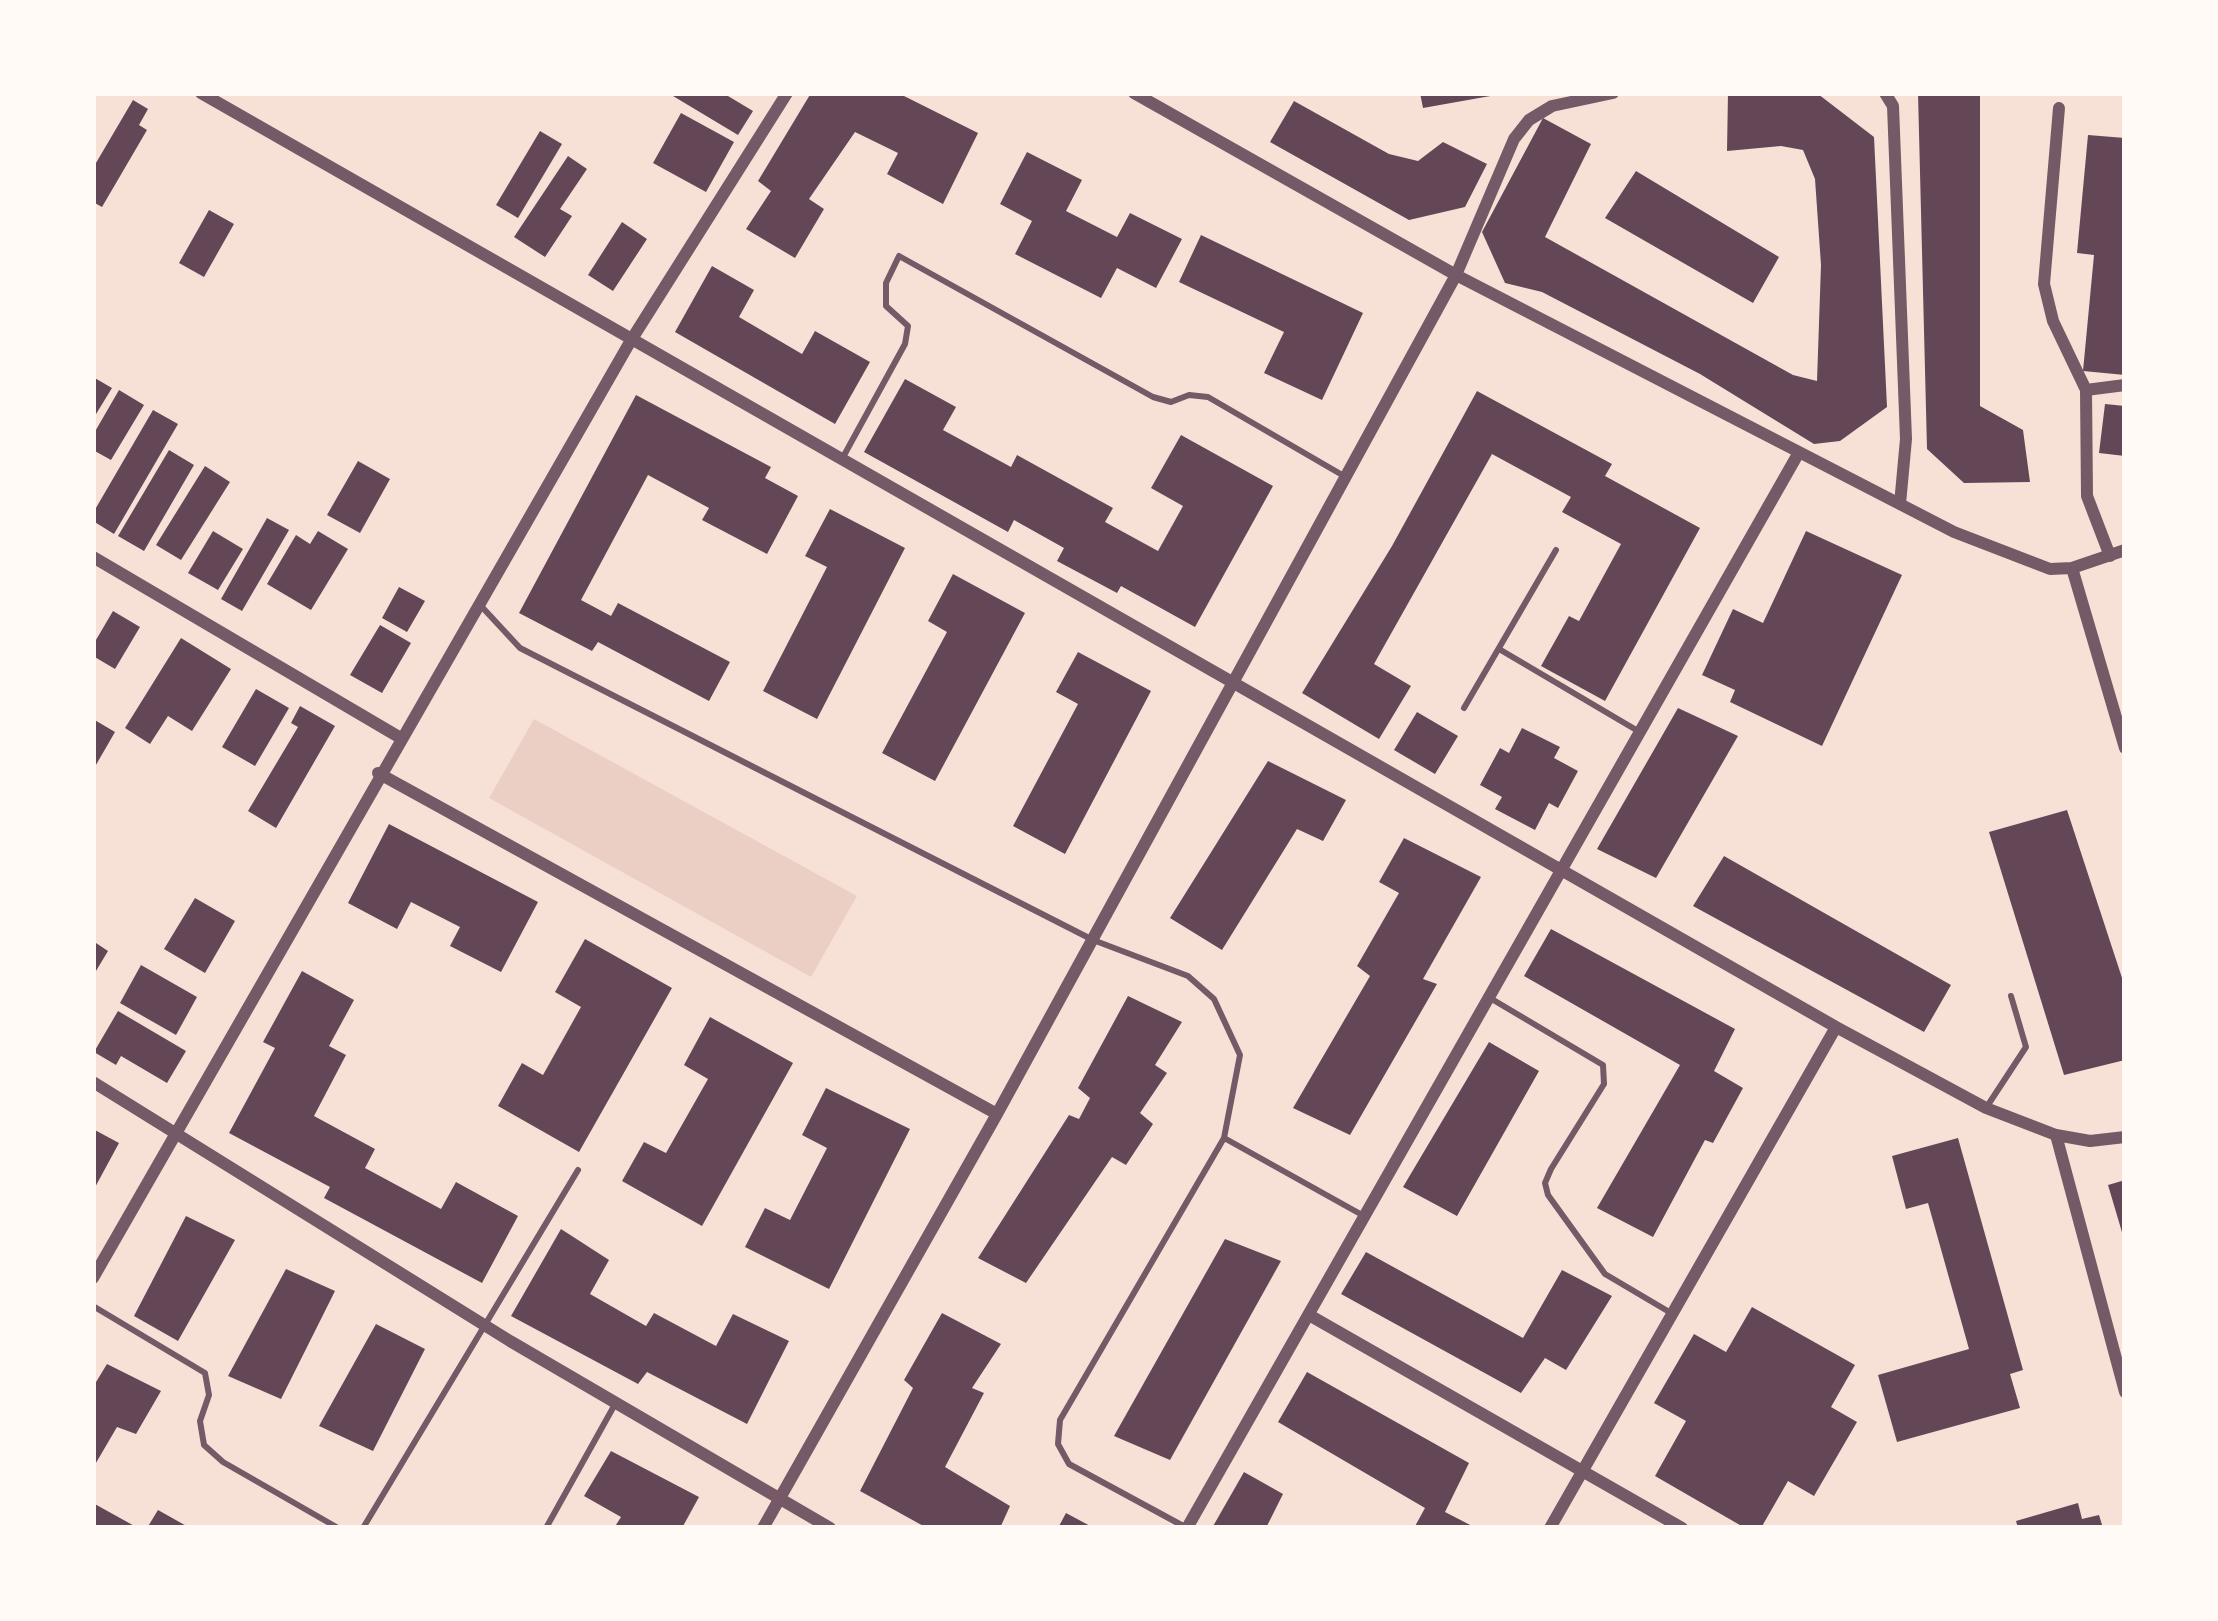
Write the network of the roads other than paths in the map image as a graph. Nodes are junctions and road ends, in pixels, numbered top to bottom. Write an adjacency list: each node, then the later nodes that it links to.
1 (202, 93): 8 (street)
2 (787, 93): 8 (street)
3 (1134, 93): 7 (street)
4 (1612, 93): 7 (street)
5 (1885, 93): 14 (street)
6 (2059, 108): 10 (street)
7 (1456, 275): 11 (street); 13 (street)
8 (630, 342): 12 (street); 20 (street)
9 (2125, 385): 10 (street)
10 (2086, 390): 17 (street)
11 (1798, 454): 14 (street); 24 (street)
12 (840, 462): 13 (lane); 22 (street)
13 (1346, 477): 22 (street)
14 (1900, 504): 19 (street)
15 (1556, 550): 21 (lane)
16 (2125, 550): 17 (street)
17 (2110, 556): 19 (street)
18 (93, 557): 25 (street)
19 (2072, 568): 26 (street)
20 (478, 602): 25 (street); 29 (lane)
21 (1499, 649): 23 (lane); 24 (lane)
22 (1234, 685): 28 (street); 29 (street)
23 (1464, 709)
24 (1638, 731): 28 (street)
25 (399, 737): 27 (street)
26 (2125, 748)
27 (378, 773): 35 (street); 36 (street)
28 (1560, 867): 30 (street); 32 (street)
29 (1094, 940): 35 (street); 39 (lane)
30 (1487, 996): 41 (street); 44 (lane)
31 (2011, 996): 34 (lane)
32 (1836, 1027): 34 (street); 44 (street)
33 (93, 1082): 36 (street)
34 (1987, 1108): 37 (street)
35 (997, 1114): 50 (street)
36 (178, 1131): 42 (street); 46 (street)
37 (2056, 1135): 38 (street); 47 (street)
38 (2125, 1137)
39 (1224, 1138): 41 (lane); 56 (lane)
40 (578, 1170): 46 (lane)
41 (1364, 1216): 45 (street)
42 (93, 1278)
43 (93, 1306): 51 (lane)
44 (1673, 1314): 49 (street)
45 (1309, 1315): 49 (street); 56 (street)
46 (487, 1327): 48 (street); 52 (lane)
47 (2125, 1392)
48 (616, 1403): 50 (street); 53 (lane)
49 (1582, 1472): 57 (street); 58 (street)
50 (781, 1498): 54 (street); 55 (street)
51 (338, 1528)
52 (363, 1528)
53 (546, 1528)
54 (763, 1528)
55 (830, 1528)
56 (1187, 1528)
57 (1550, 1528)
58 (1682, 1528)

